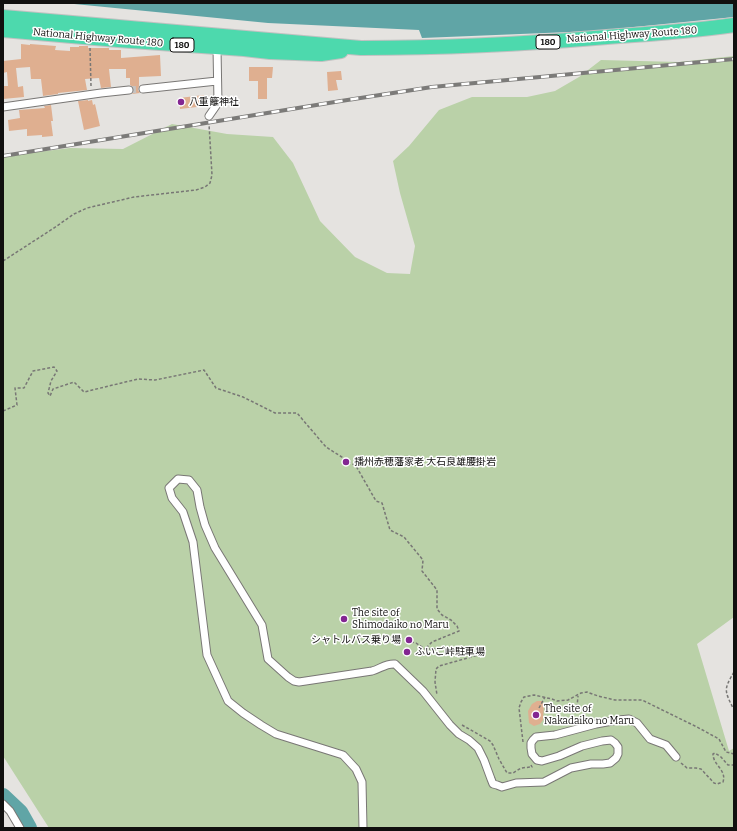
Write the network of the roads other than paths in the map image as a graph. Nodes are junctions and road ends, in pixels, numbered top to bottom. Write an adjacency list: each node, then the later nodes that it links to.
1 (3, 17): 5 (highway, National Highway Route 180 / 180)
2 (734, 25): 5 (highway, National Highway Route 180 / 180)
3 (3, 30): 4 (highway, National Highway Route 180 / 180)
4 (218, 48): 5 (highway, National Highway Route 180 / 180); 6 (street)
5 (361, 48)
6 (217, 81): 7 (street); 10 (street)
7 (143, 89)
8 (129, 90): 9 (street)
9 (3, 107)
10 (209, 116)
11 (676, 757): 14 (street)
12 (3, 804): 13 (street)
13 (20, 828)
14 (362, 828)

